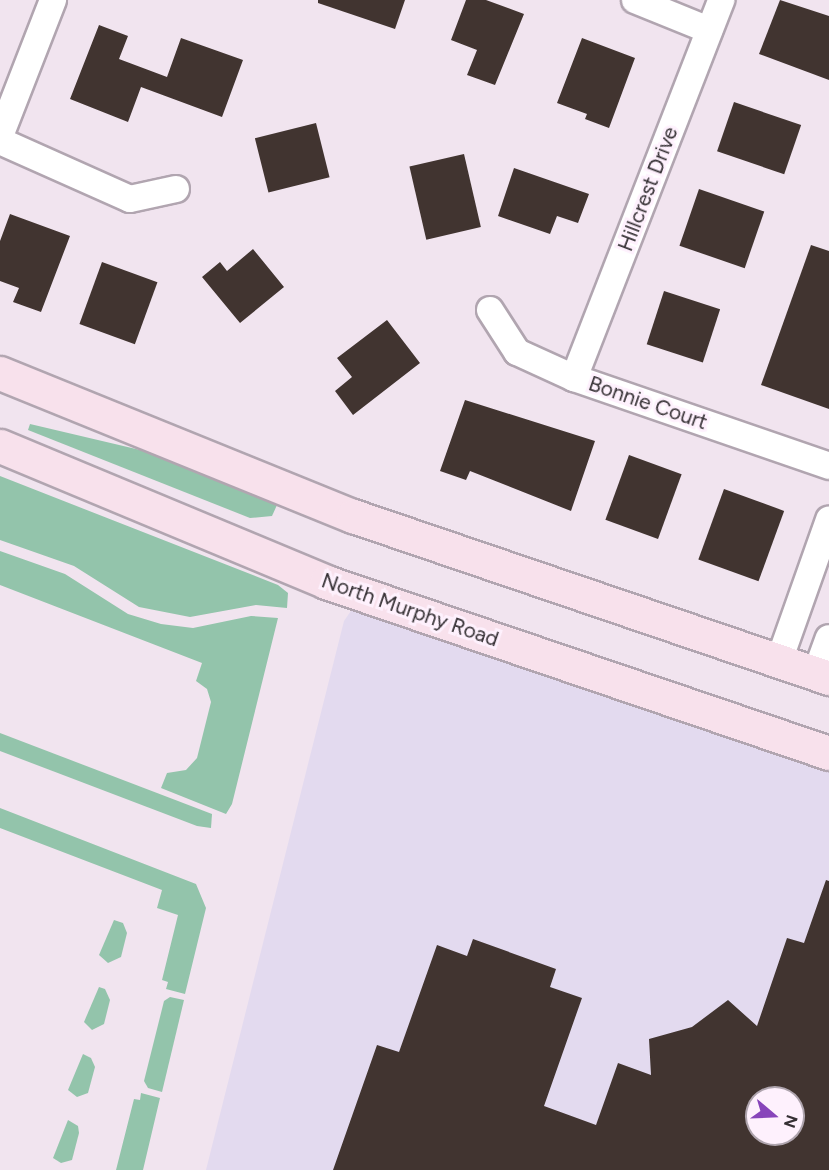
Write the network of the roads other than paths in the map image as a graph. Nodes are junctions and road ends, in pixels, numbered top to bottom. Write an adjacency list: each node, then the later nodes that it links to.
1 (53, 0): 5 (street)
2 (635, 0): 4 (street)
3 (721, 0): 4 (street, Hillcrest Drive)
4 (710, 30): 10 (street, Hillcrest Drive)
5 (0, 136)
6 (0, 141): 7 (street)
7 (176, 189)
8 (490, 310): 10 (street, Bonnie Court)
9 (0, 373): 15 (main road)
10 (574, 378): 12 (street, Bonnie Court)
11 (0, 446): 17 (main road, North Murphy Road)
12 (829, 465)
13 (829, 520): 15 (street)
14 (829, 638): 16 (street)
15 (779, 661): 16 (main road)
16 (823, 676)
17 (829, 753)

